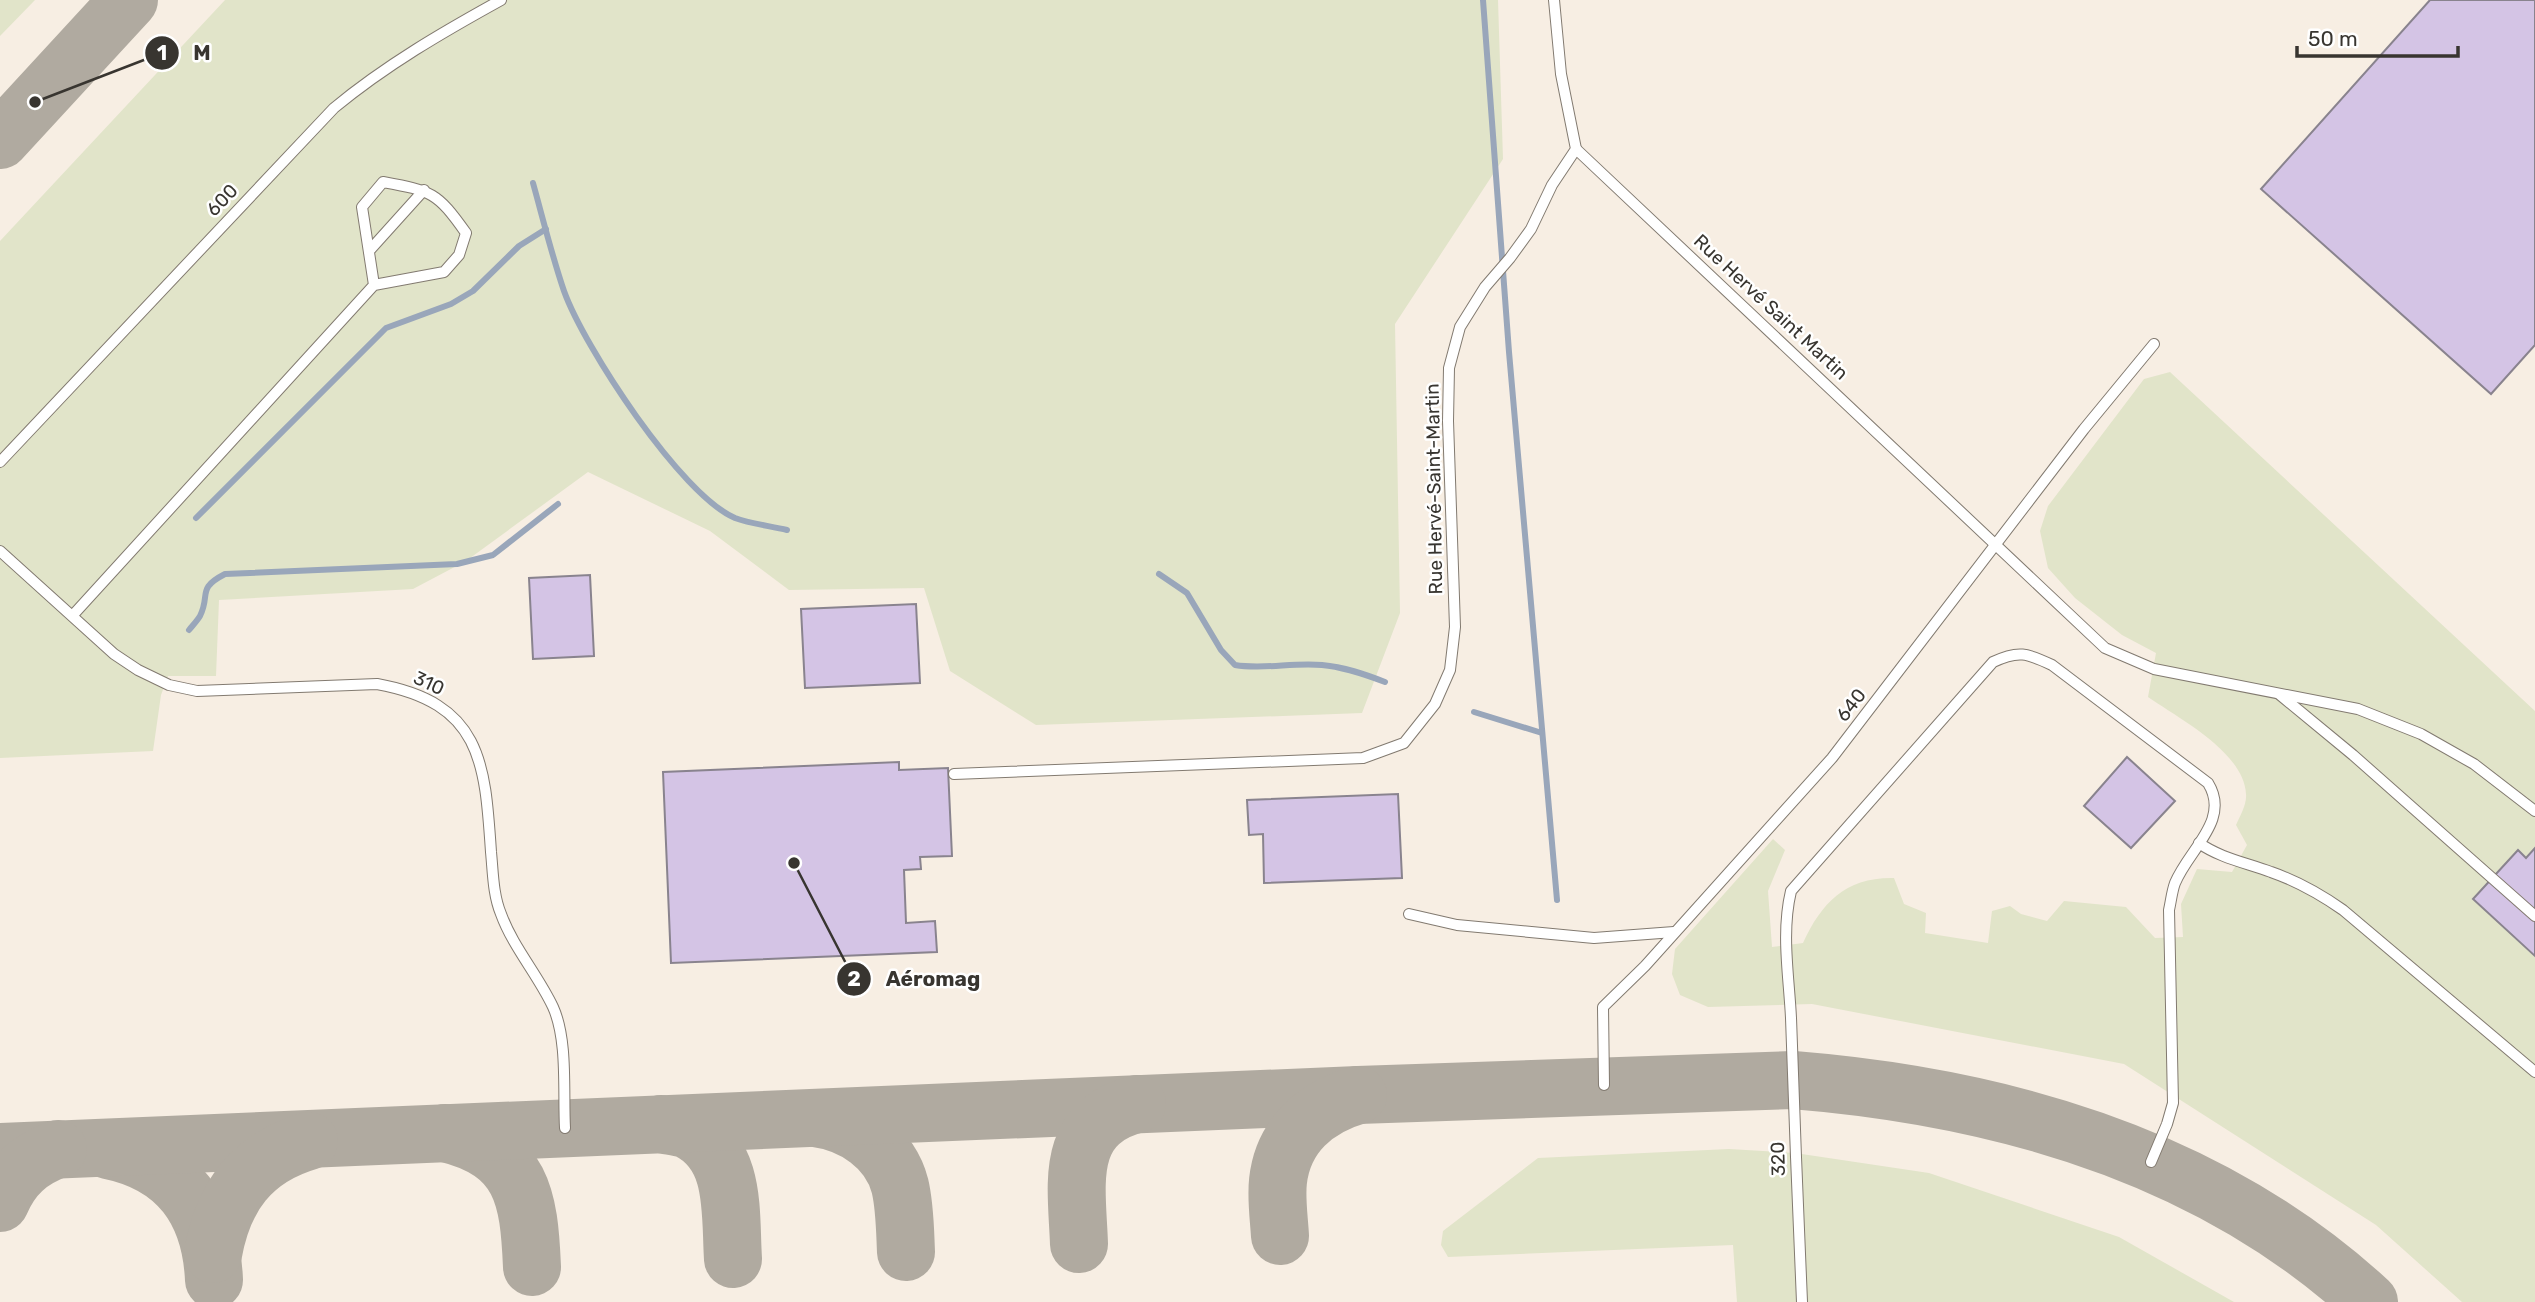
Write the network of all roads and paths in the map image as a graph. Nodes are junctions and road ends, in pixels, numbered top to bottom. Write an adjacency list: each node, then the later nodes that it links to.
1 (501, 0): 8 (lane, 600)
2 (1554, 0): 3 (lane)
3 (1576, 149): 9 (lane, Rue Hervé Saint Martin); 13 (lane, Rue Hervé-Saint-Martin)
4 (424, 190): 5 (lane); 5 (lane); 6 (lane)
5 (369, 251): 6 (lane)
6 (374, 285): 11 (lane)
7 (2154, 344): 9 (lane, 640)
8 (0, 463)
9 (1997, 544): 12 (lane, Rue Hervé Saint Martin); 18 (lane, 640)
10 (0, 551): 11 (lane, 310)
11 (73, 615): 21 (lane, 310)
12 (2277, 693): 14 (lane, Rue Hervé Saint Martin); 17 (lane)
13 (954, 774)
14 (2535, 811)
15 (2199, 843): 19 (lane); 22 (lane, 320); 23 (lane, 320)
16 (1409, 914): 18 (lane)
17 (2535, 916)
18 (1674, 932): 20 (lane, 640)
19 (2535, 1072)
20 (1604, 1086)
21 (565, 1128)
22 (2151, 1162)
23 (1802, 1302)

